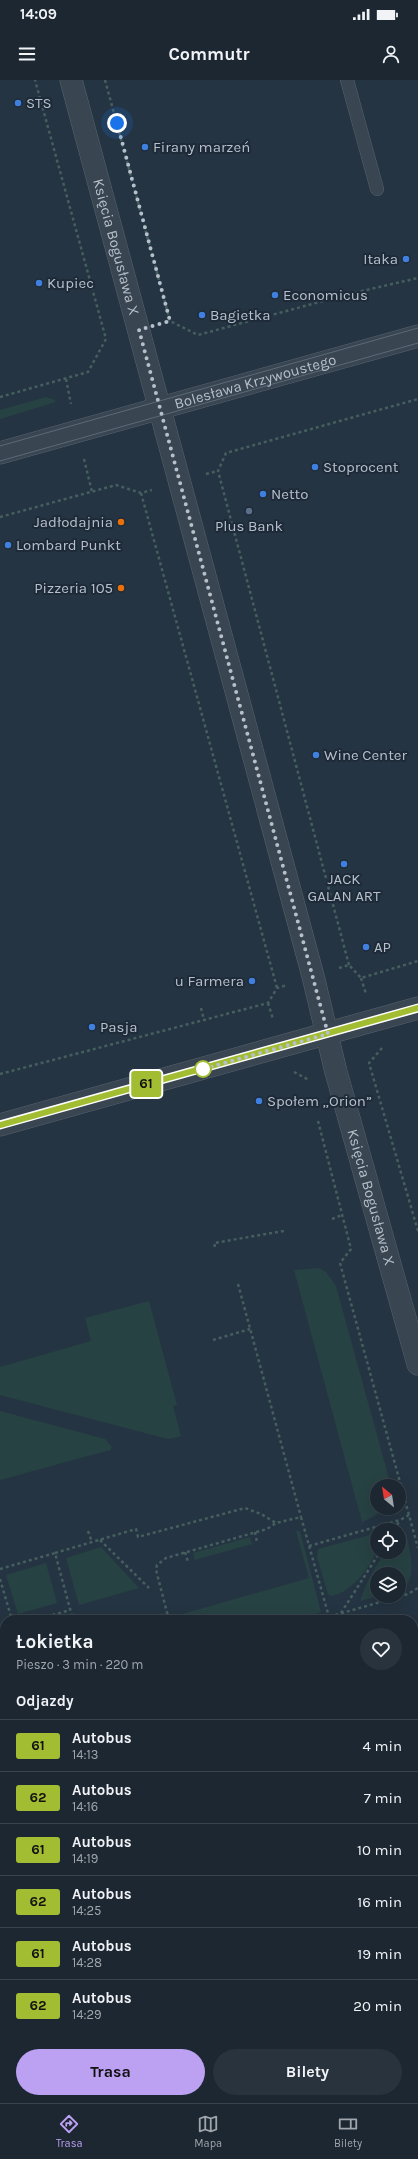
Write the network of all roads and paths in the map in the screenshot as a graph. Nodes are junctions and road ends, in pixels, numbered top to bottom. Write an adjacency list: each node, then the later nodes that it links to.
1 (35, 80): 10 (path)
2 (71, 80): 8 (street, Księcia Bogusława X)
3 (105, 80): 7 (path)
4 (347, 80): 5 (lane)
5 (378, 189)
6 (418, 278): 7 (path)
7 (170, 321): 8 (path)
8 (139, 330): 10 (path); 13 (street, Księcia Bogusława X)
9 (418, 336): 13 (street, Bolesława Krzywoustego)
10 (106, 339): 11 (path)
11 (0, 397)
12 (418, 400): 17 (path)
13 (160, 408): 14 (street, Bolesława Krzywoustego); 18 (street, Księcia Bogusława X)
14 (0, 453)
15 (0, 517): 20 (path)
16 (418, 960): 19 (path)
17 (350, 965): 18 (path); 19 (path)
18 (313, 976): 20 (path); 25 (street, Księcia Bogusława X)
19 (361, 978): 24 (path)
20 (277, 988): 23 (path)
21 (201, 1008): 23 (path)
22 (418, 1008): 24 (street)
23 (204, 1020): 26 (path)
24 (374, 1021): 25 (street); 34 (path)
25 (328, 1034): 30 (street); 39 (street, Księcia Bogusława X)
26 (0, 1074)
27 (308, 1080): 28 (path)
28 (310, 1088)
29 (317, 1118): 31 (path)
30 (0, 1125)
31 (342, 1215): 32 (path); 40 (path)
32 (332, 1219)
33 (284, 1231): 35 (path)
34 (418, 1231)
35 (215, 1247)
36 (238, 1284): 37 (path)
37 (250, 1329): 38 (path); 41 (path)
38 (213, 1340)
39 (418, 1364)
40 (409, 1515): 42 (path); 51 (path)
41 (301, 1517): 43 (path); 50 (path)
42 (400, 1520): 44 (path); 50 (path)
43 (276, 1523): 46 (path); 47 (path)
44 (398, 1523)
45 (88, 1531): 48 (path)
46 (255, 1532): 49 (path); 52 (path)
47 (100, 1540): 48 (path); 58 (path)
48 (92, 1542): 53 (path)
49 (257, 1542)
50 (309, 1546): 66 (path)
51 (418, 1548)
52 (185, 1552): 55 (path); 65 (path)
53 (55, 1553): 56 (path); 60 (path)
54 (376, 1559): 61 (path)
55 (188, 1562)
56 (0, 1569)
57 (0, 1579): 62 (path)
58 (149, 1588)
59 (418, 1588): 61 (path)
60 (70, 1610): 63 (path); 64 (path)
61 (341, 1614): 67 (path)
62 (11, 1615)
63 (52, 1615)
64 (72, 1615)
65 (168, 1615)
66 (328, 1615)
67 (337, 1615)

